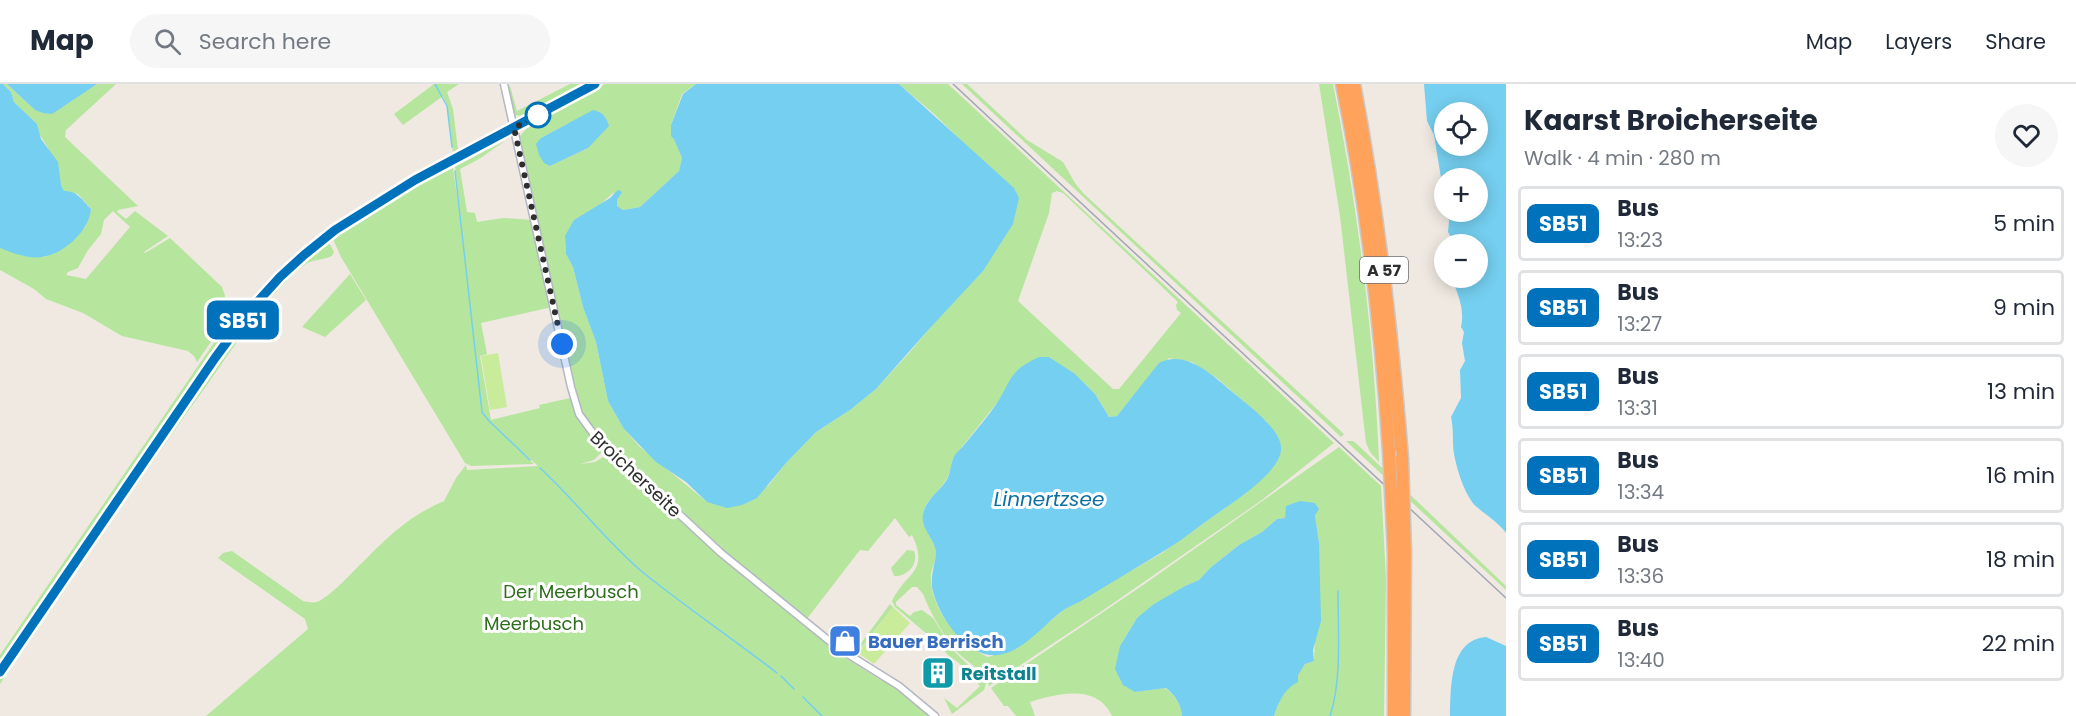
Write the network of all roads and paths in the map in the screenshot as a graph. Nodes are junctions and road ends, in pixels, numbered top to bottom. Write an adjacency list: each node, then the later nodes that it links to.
1 (504, 84): 5 (street, Broicherseite)
2 (595, 84): 5 (main road)
3 (1342, 84): 6 (highway, A 57, bridge)
4 (1354, 84): 6 (highway, A 57, bridge)
5 (514, 128): 7 (main road); 8 (street, Broicherseite)
6 (1400, 552): 9 (highway, A 57); 10 (highway, A 57)
7 (0, 672)
8 (935, 716)
9 (1394, 716)
10 (1404, 716)

